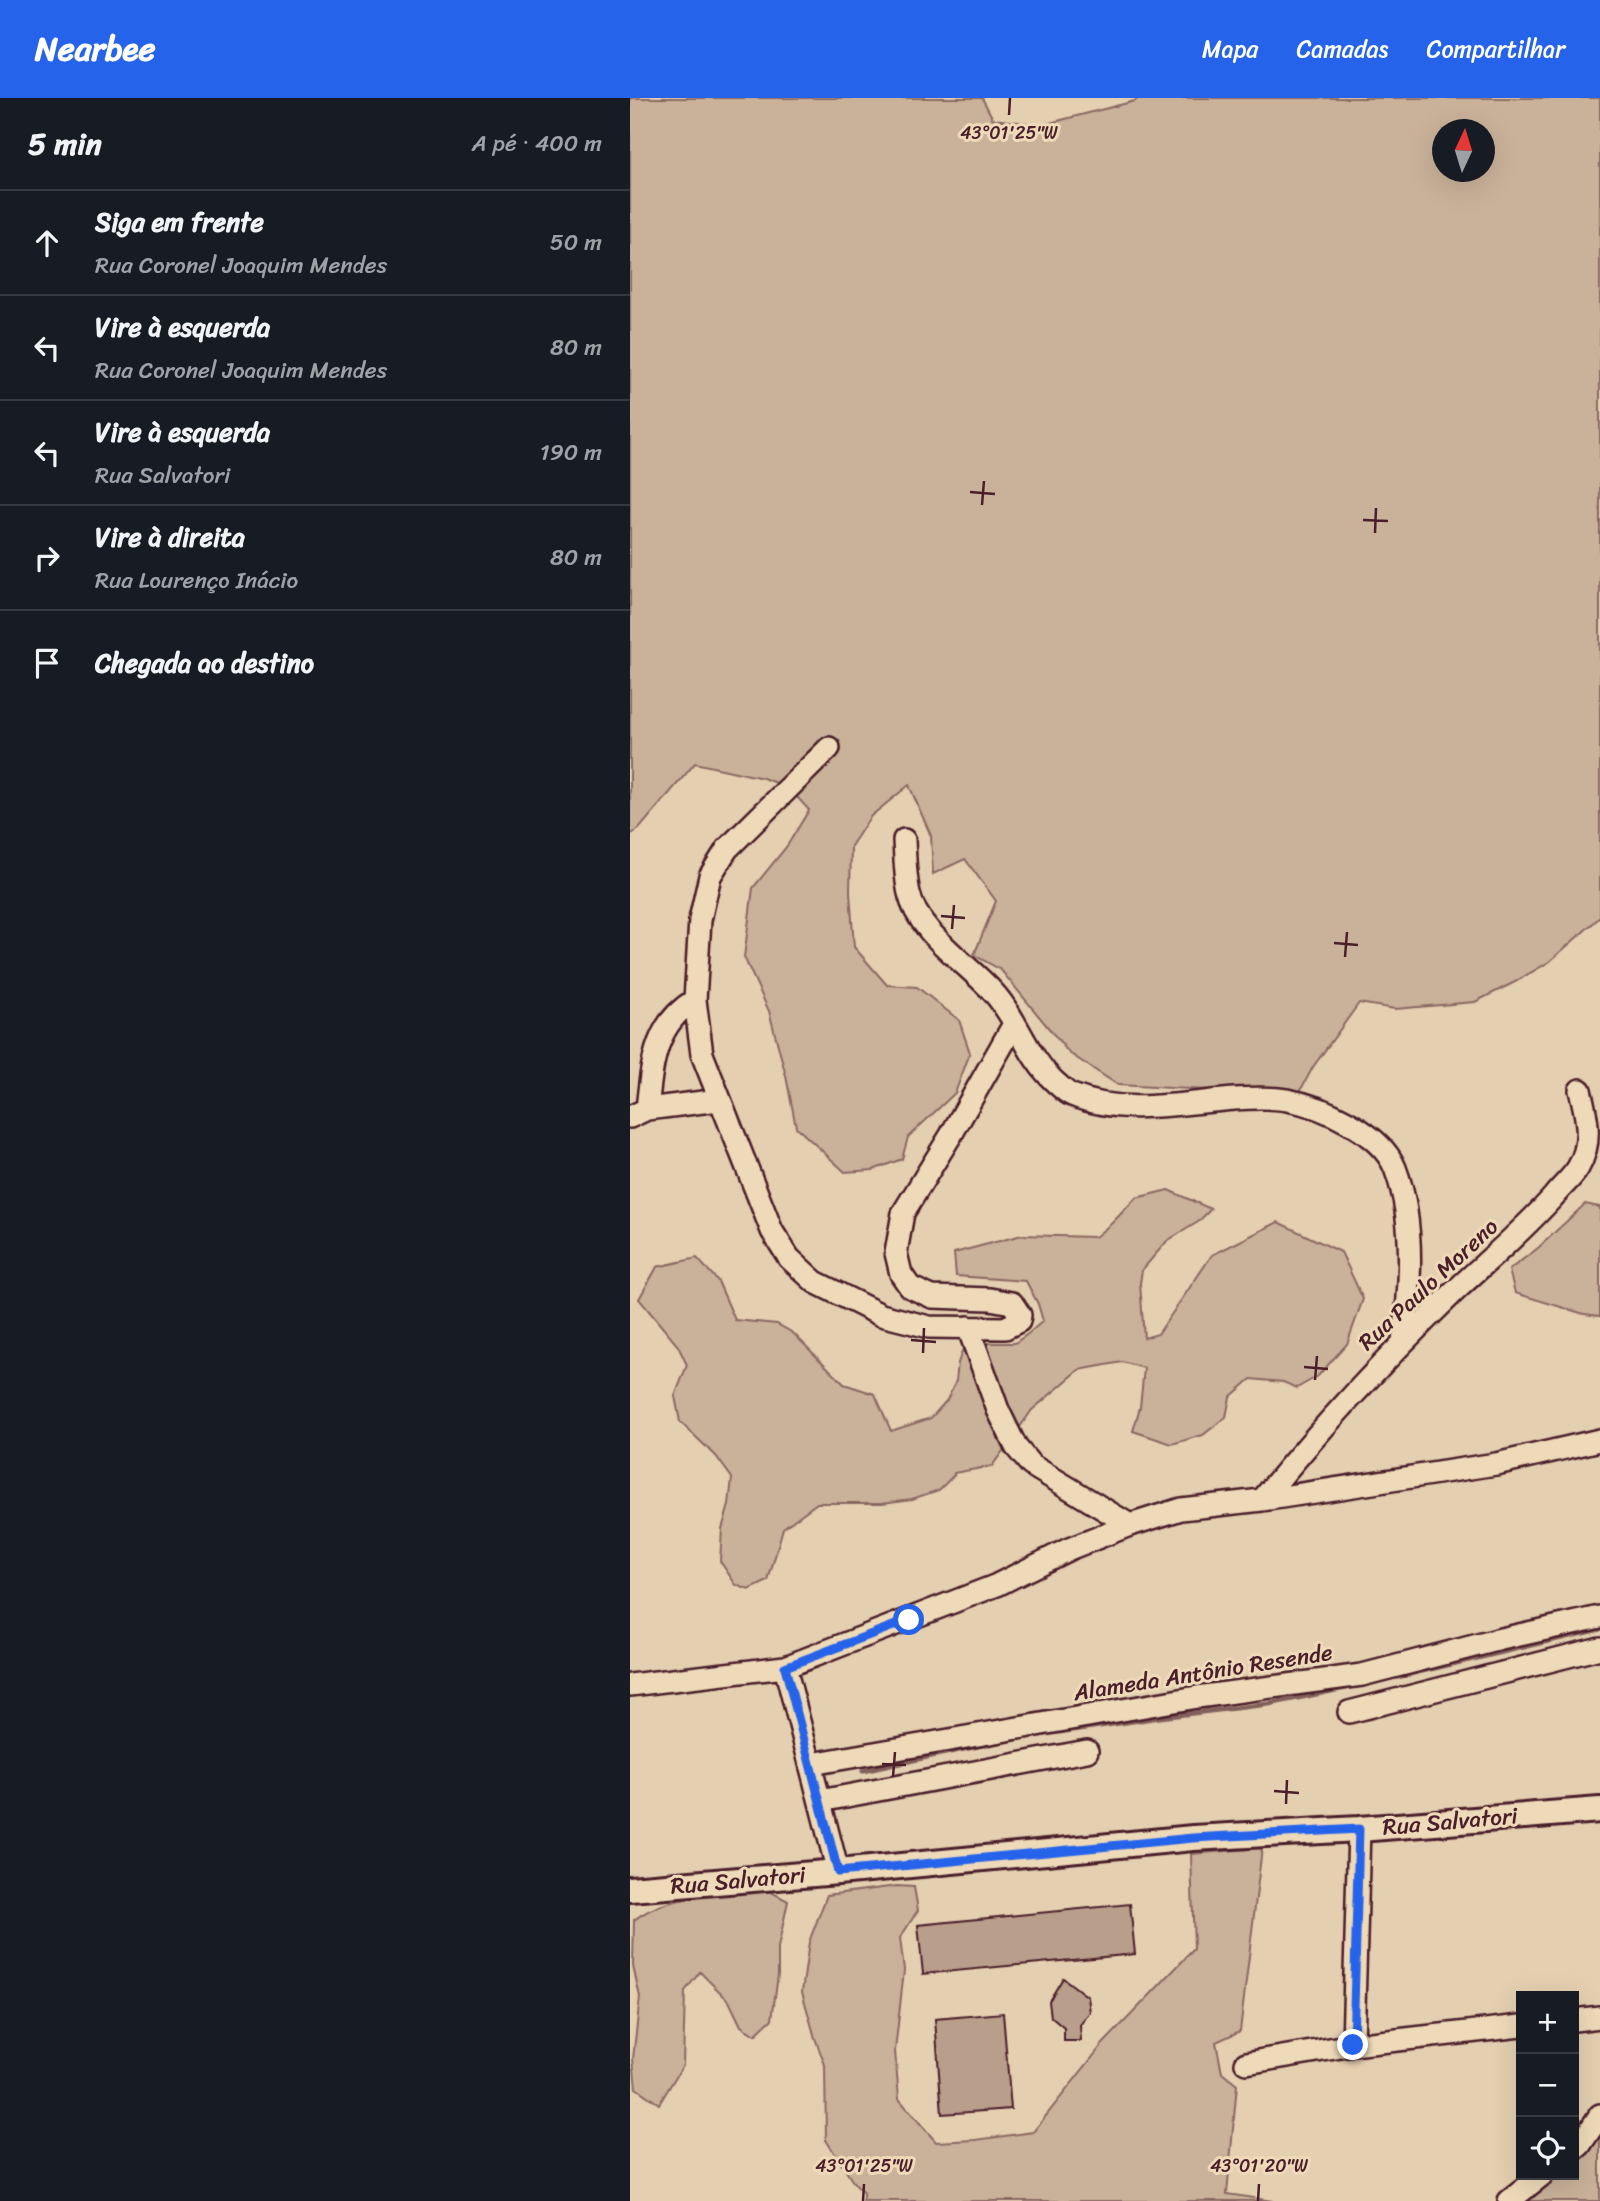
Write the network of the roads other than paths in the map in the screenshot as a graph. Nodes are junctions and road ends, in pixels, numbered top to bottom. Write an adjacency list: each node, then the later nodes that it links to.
1 (829, 748): 3 (street)
2 (904, 840): 4 (street)
3 (695, 1000): 6 (street); 7 (street)
4 (1014, 1024): 8 (street); 9 (street)
5 (1580, 1090): 9 (street, Rua Paulo Moreno)
6 (719, 1100): 7 (street); 8 (street)
7 (639, 1113)
8 (968, 1327): 12 (street)
9 (1404, 1341): 11 (street, Rua Paulo Moreno)
10 (1600, 1440): 11 (street)
11 (1262, 1500): 12 (street)
12 (1130, 1525): 15 (street)
13 (1600, 1617): 19 (street, Alameda Antônio Resende)
14 (1600, 1648): 17 (street)
15 (785, 1667): 16 (street); 19 (street)
16 (630, 1685)
17 (1349, 1712)
18 (1087, 1751): 20 (street)
19 (811, 1764): 20 (street)
20 (820, 1801): 23 (street)
21 (1600, 1810): 22 (street, Rua Salvatori)
22 (1359, 1829): 23 (street, Rua Salvatori); 28 (street)
23 (838, 1872): 24 (street, Rua Salvatori)
24 (630, 1889)
25 (1600, 2017): 26 (street)
26 (1579, 2019)
27 (1516, 2027): 28 (street)
28 (1353, 2045): 29 (street)
29 (1246, 2063)
30 (1600, 2115): 31 (street)
31 (1579, 2146)
32 (1536, 2180): 33 (street)
33 (1509, 2201)

